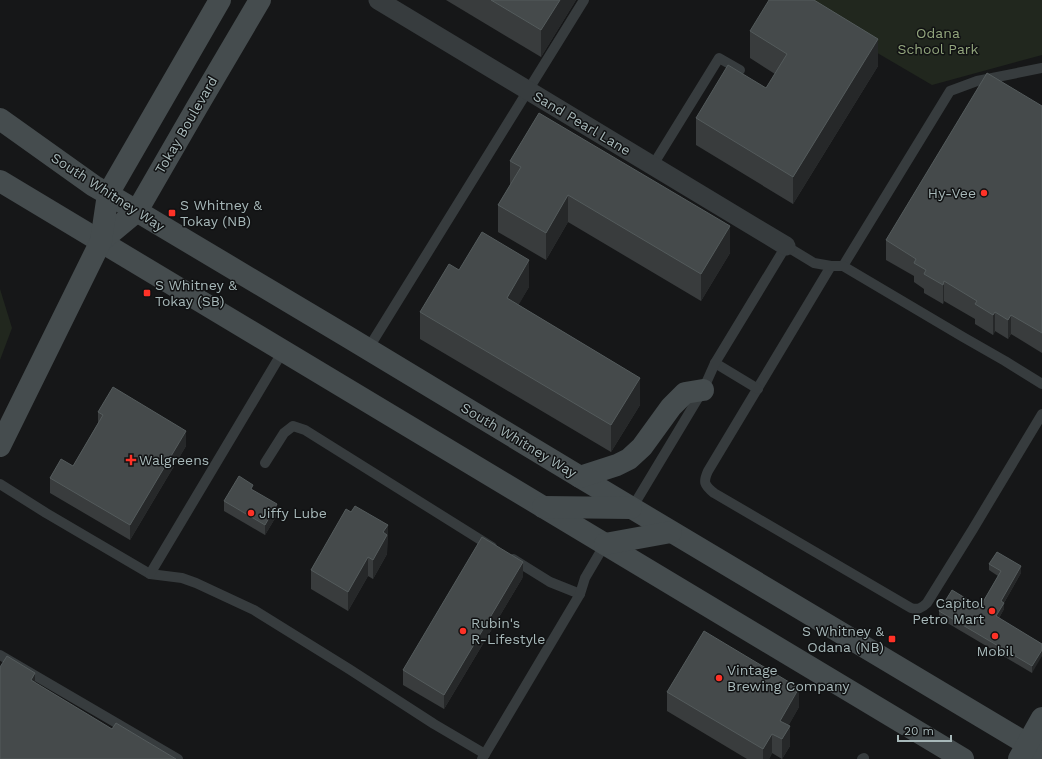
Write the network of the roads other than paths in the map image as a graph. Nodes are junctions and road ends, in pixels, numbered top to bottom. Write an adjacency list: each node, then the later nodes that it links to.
1 (220, 0): 11 (main road, Tokay Boulevard)
2 (260, 0): 12 (main road, Tokay Boulevard)
3 (378, 0): 7 (street, Sand Pearl Lane)
4 (584, 0): 7 (lane)
5 (1042, 68): 16 (lane)
6 (740, 70): 9 (lane)
7 (528, 90): 9 (street, Sand Pearl Lane); 17 (lane)
8 (0, 119): 11 (main road, South Whitney Way)
9 (653, 165): 14 (street, Sand Pearl Lane)
10 (0, 181): 13 (main road)
11 (108, 194): 12 (main road, South Whitney Way); 13 (main road, Tokay Boulevard)
12 (137, 211): 13 (main road, Tokay Boulevard); 17 (main road, South Whitney Way)
13 (101, 241): 18 (main road); 24 (main road, Tokay Boulevard)
14 (786, 246): 15 (lane); 19 (lane)
15 (831, 266): 16 (lane); 21 (lane)
16 (843, 266): 20 (lane)
17 (368, 349): 26 (main road, South Whitney Way)
18 (283, 352): 28 (main road); 32 (lane)
19 (715, 363): 21 (lane); 22 (lane)
20 (1042, 384)
21 (758, 389): 23 (lane)
22 (704, 390): 26 (main road); 29 (lane)
23 (1042, 414)
24 (0, 446)
25 (265, 463): 33 (lane)
26 (580, 478): 29 (main road, South Whitney Way)
27 (0, 484): 32 (lane)
28 (543, 507): 29 (main road); 31 (main road)
29 (632, 508): 30 (main road, South Whitney Way)
30 (671, 532): 31 (main road); 36 (main road, South Whitney Way)
31 (604, 544): 33 (lane); 39 (main road)
32 (150, 574): 37 (lane)
33 (580, 594): 37 (lane)
34 (0, 655): 38 (lane)
35 (1042, 718): 36 (main road)
36 (1029, 753)
37 (484, 757)
38 (178, 759)
39 (963, 759)

